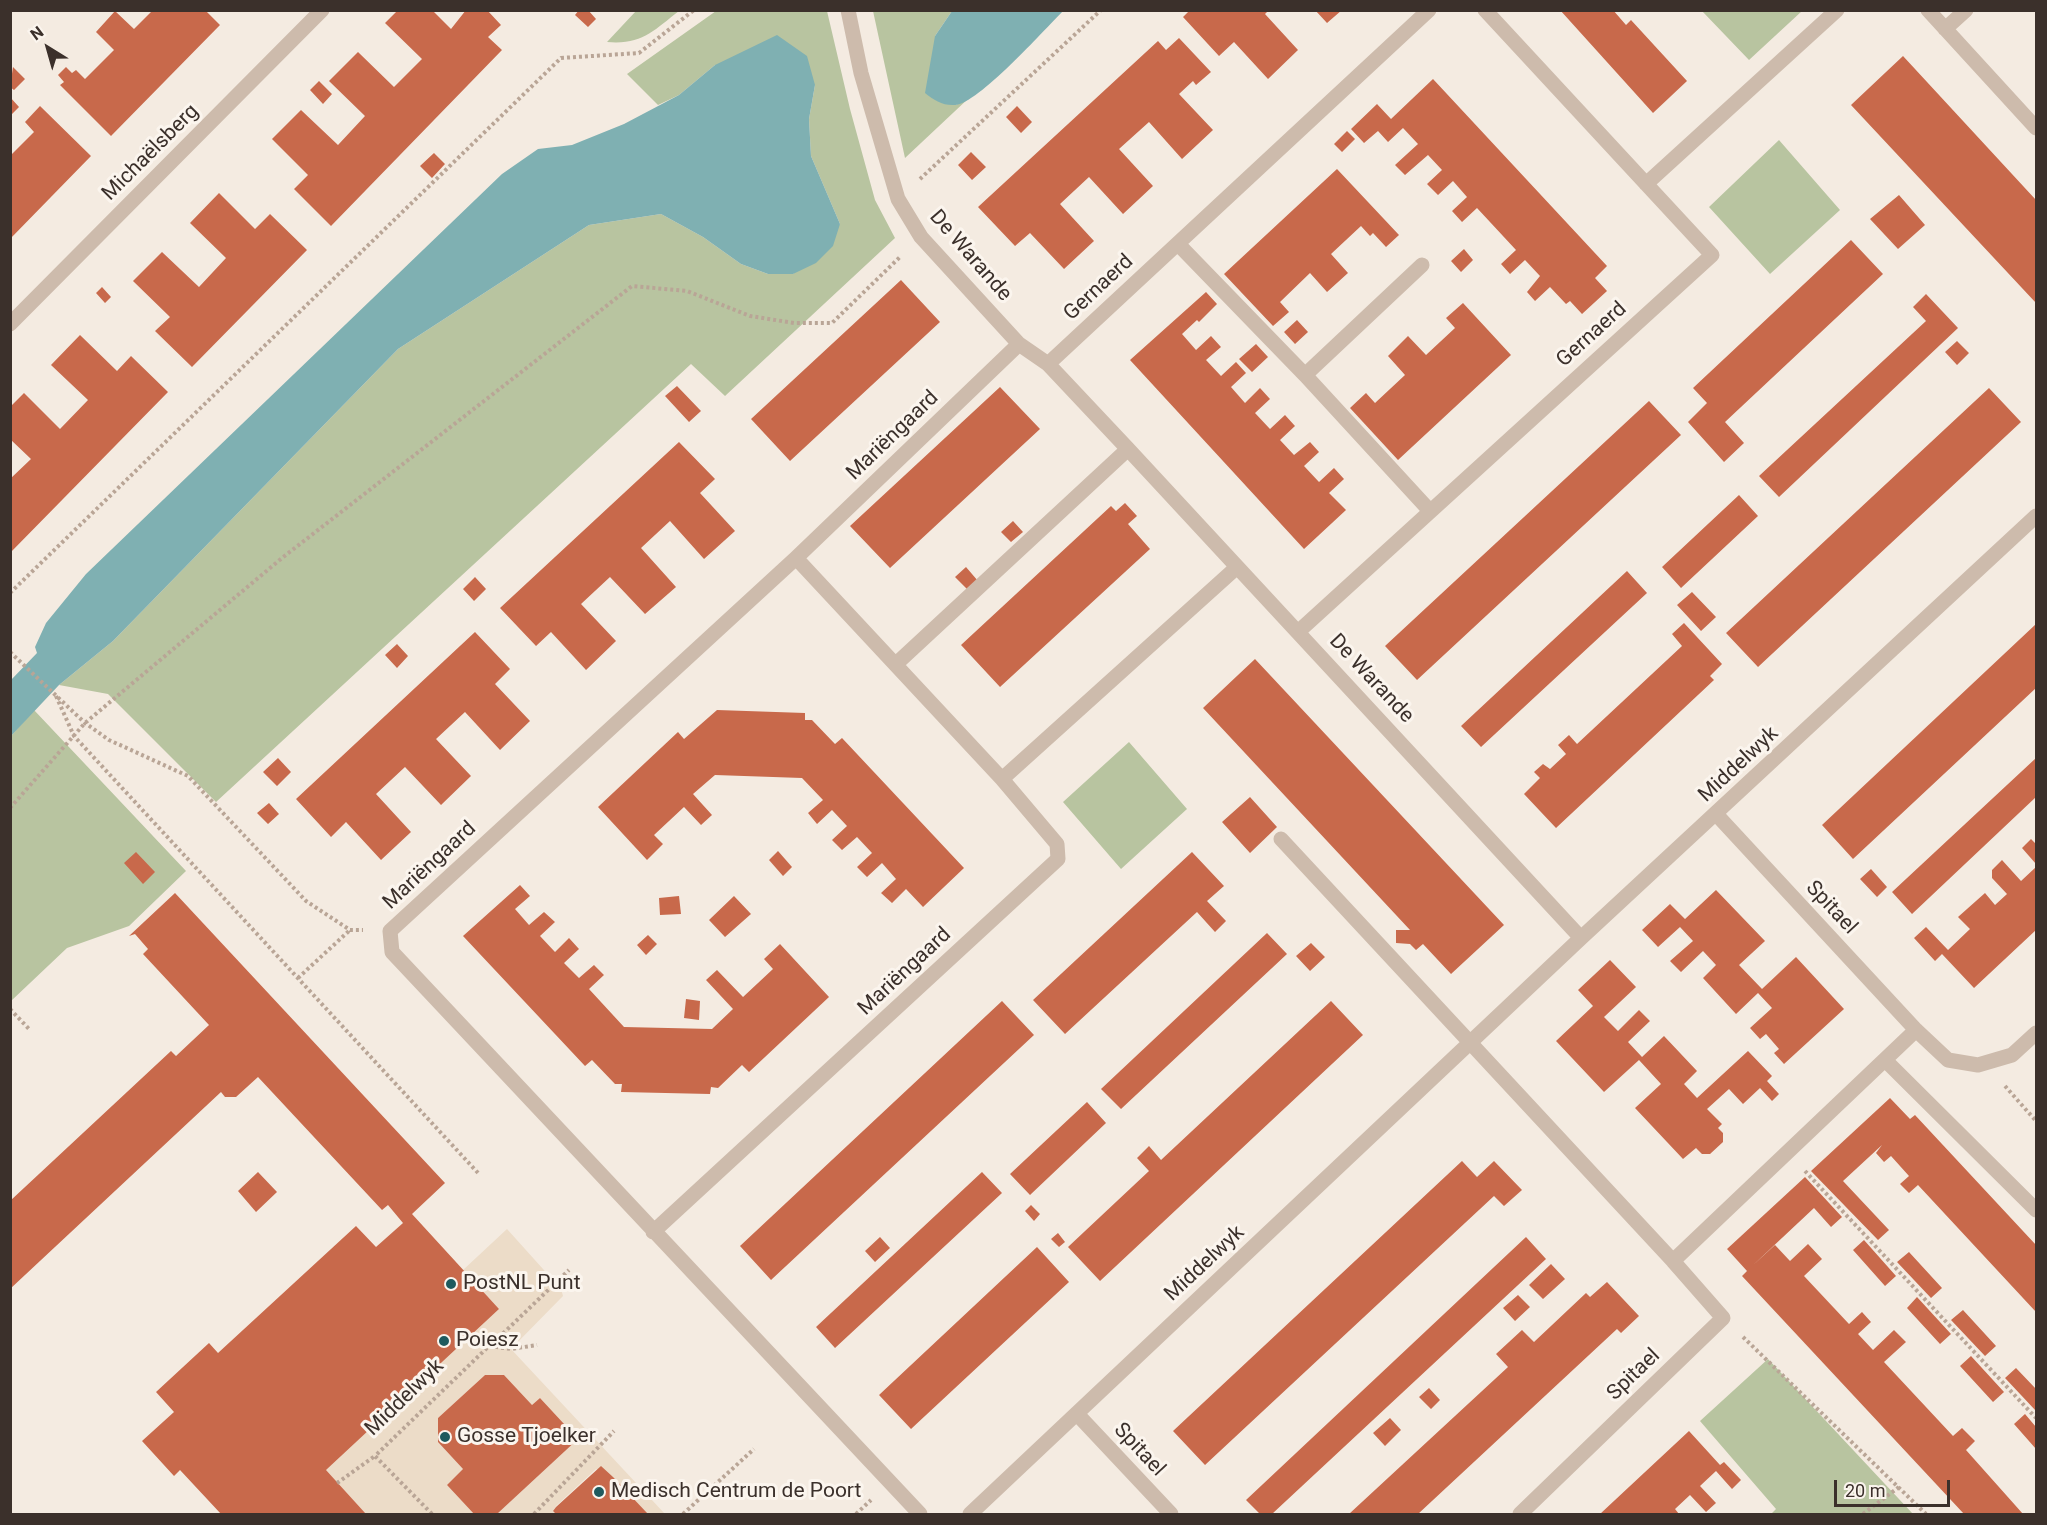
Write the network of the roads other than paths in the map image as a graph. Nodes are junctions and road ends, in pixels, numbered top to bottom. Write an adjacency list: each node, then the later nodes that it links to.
1 (322, 10): 13 (street, Michaëlsberg)
2 (848, 10): 14 (street, De Warande)
3 (1429, 10): 11 (street, Gernaerd)
4 (1485, 10): 10 (street, Gernaerd)
5 (1837, 10): 10 (street)
6 (1928, 10): 8 (street)
7 (1966, 10): 8 (street)
8 (1946, 29): 9 (street)
9 (2037, 128)
10 (1646, 184): 18 (street, Gernaerd)
11 (1178, 244): 15 (street, Gernaerd); 16 (street)
12 (1422, 265): 16 (street)
13 (10, 324)
14 (1019, 344): 15 (street, De Warande); 20 (street, Mariëngaard)
15 (1048, 364): 17 (street, De Warande)
16 (1305, 375): 18 (street)
17 (1128, 449): 21 (street, De Warande); 23 (street)
18 (1430, 511): 22 (street, Gernaerd)
19 (2037, 516): 25 (street, Middelwyk)
20 (796, 558): 23 (street, Mariëngaard); 33 (street, Mariëngaard)
21 (1236, 568): 22 (street, De Warande); 24 (street)
22 (1299, 631): 27 (street, De Warande)
23 (896, 664): 24 (street, Mariëngaard)
24 (1002, 779): 33 (street, Mariëngaard)
25 (1716, 814): 27 (street, Middelwyk); 28 (street, Spitael)
26 (1281, 839): 30 (street)
27 (1581, 939): 30 (street, Middelwyk)
28 (1916, 1030): 29 (street, Spitael); 31 (street)
29 (2037, 1033)
30 (1469, 1044): 34 (street); 35 (street, Middelwyk)
31 (1885, 1060): 32 (street); 34 (street)
32 (2037, 1210)
33 (653, 1232): 36 (street, Mariëngaard)
34 (1673, 1261): 39 (street, Spitael)
35 (1077, 1414): 37 (street, Middelwyk); 38 (street, Spitael)
36 (920, 1515)
37 (970, 1515)
38 (1171, 1515)
39 (1520, 1515)

